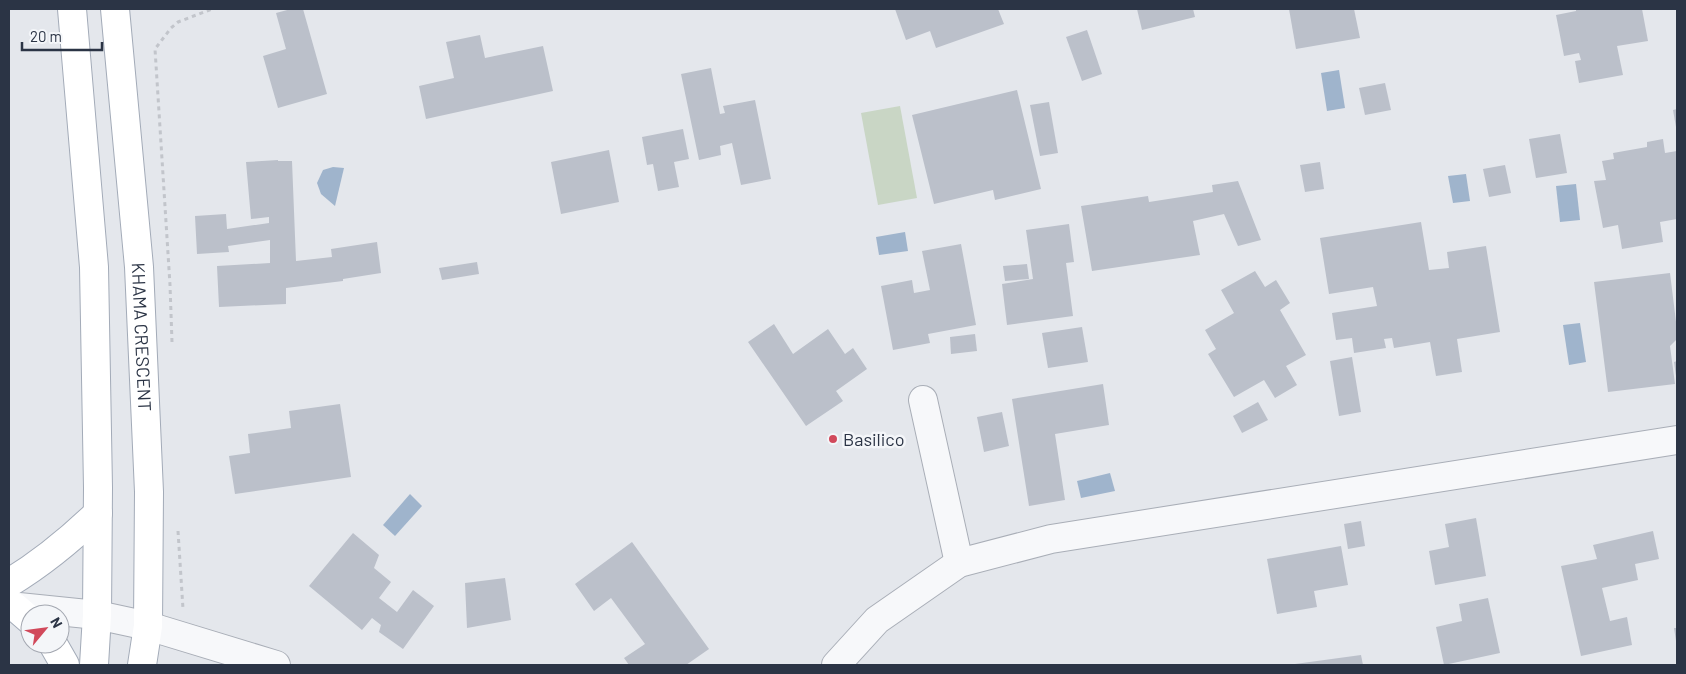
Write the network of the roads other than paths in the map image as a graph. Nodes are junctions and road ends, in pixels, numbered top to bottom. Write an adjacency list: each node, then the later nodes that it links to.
1 (117, 11): 9 (main road, KHAMA CRESCENT)
2 (70, 14): 5 (main road)
3 (923, 400): 6 (street)
4 (1677, 440): 6 (street)
5 (98, 513): 7 (main road); 8 (main road)
6 (959, 563): 15 (street)
7 (16, 604): 8 (street)
8 (97, 615): 9 (street); 12 (main road)
9 (148, 626): 13 (main road, KHAMA CRESCENT); 14 (street)
10 (59, 654): 11 (main road)
11 (65, 665)
12 (94, 665)
13 (142, 665)
14 (276, 665)
15 (836, 665)

